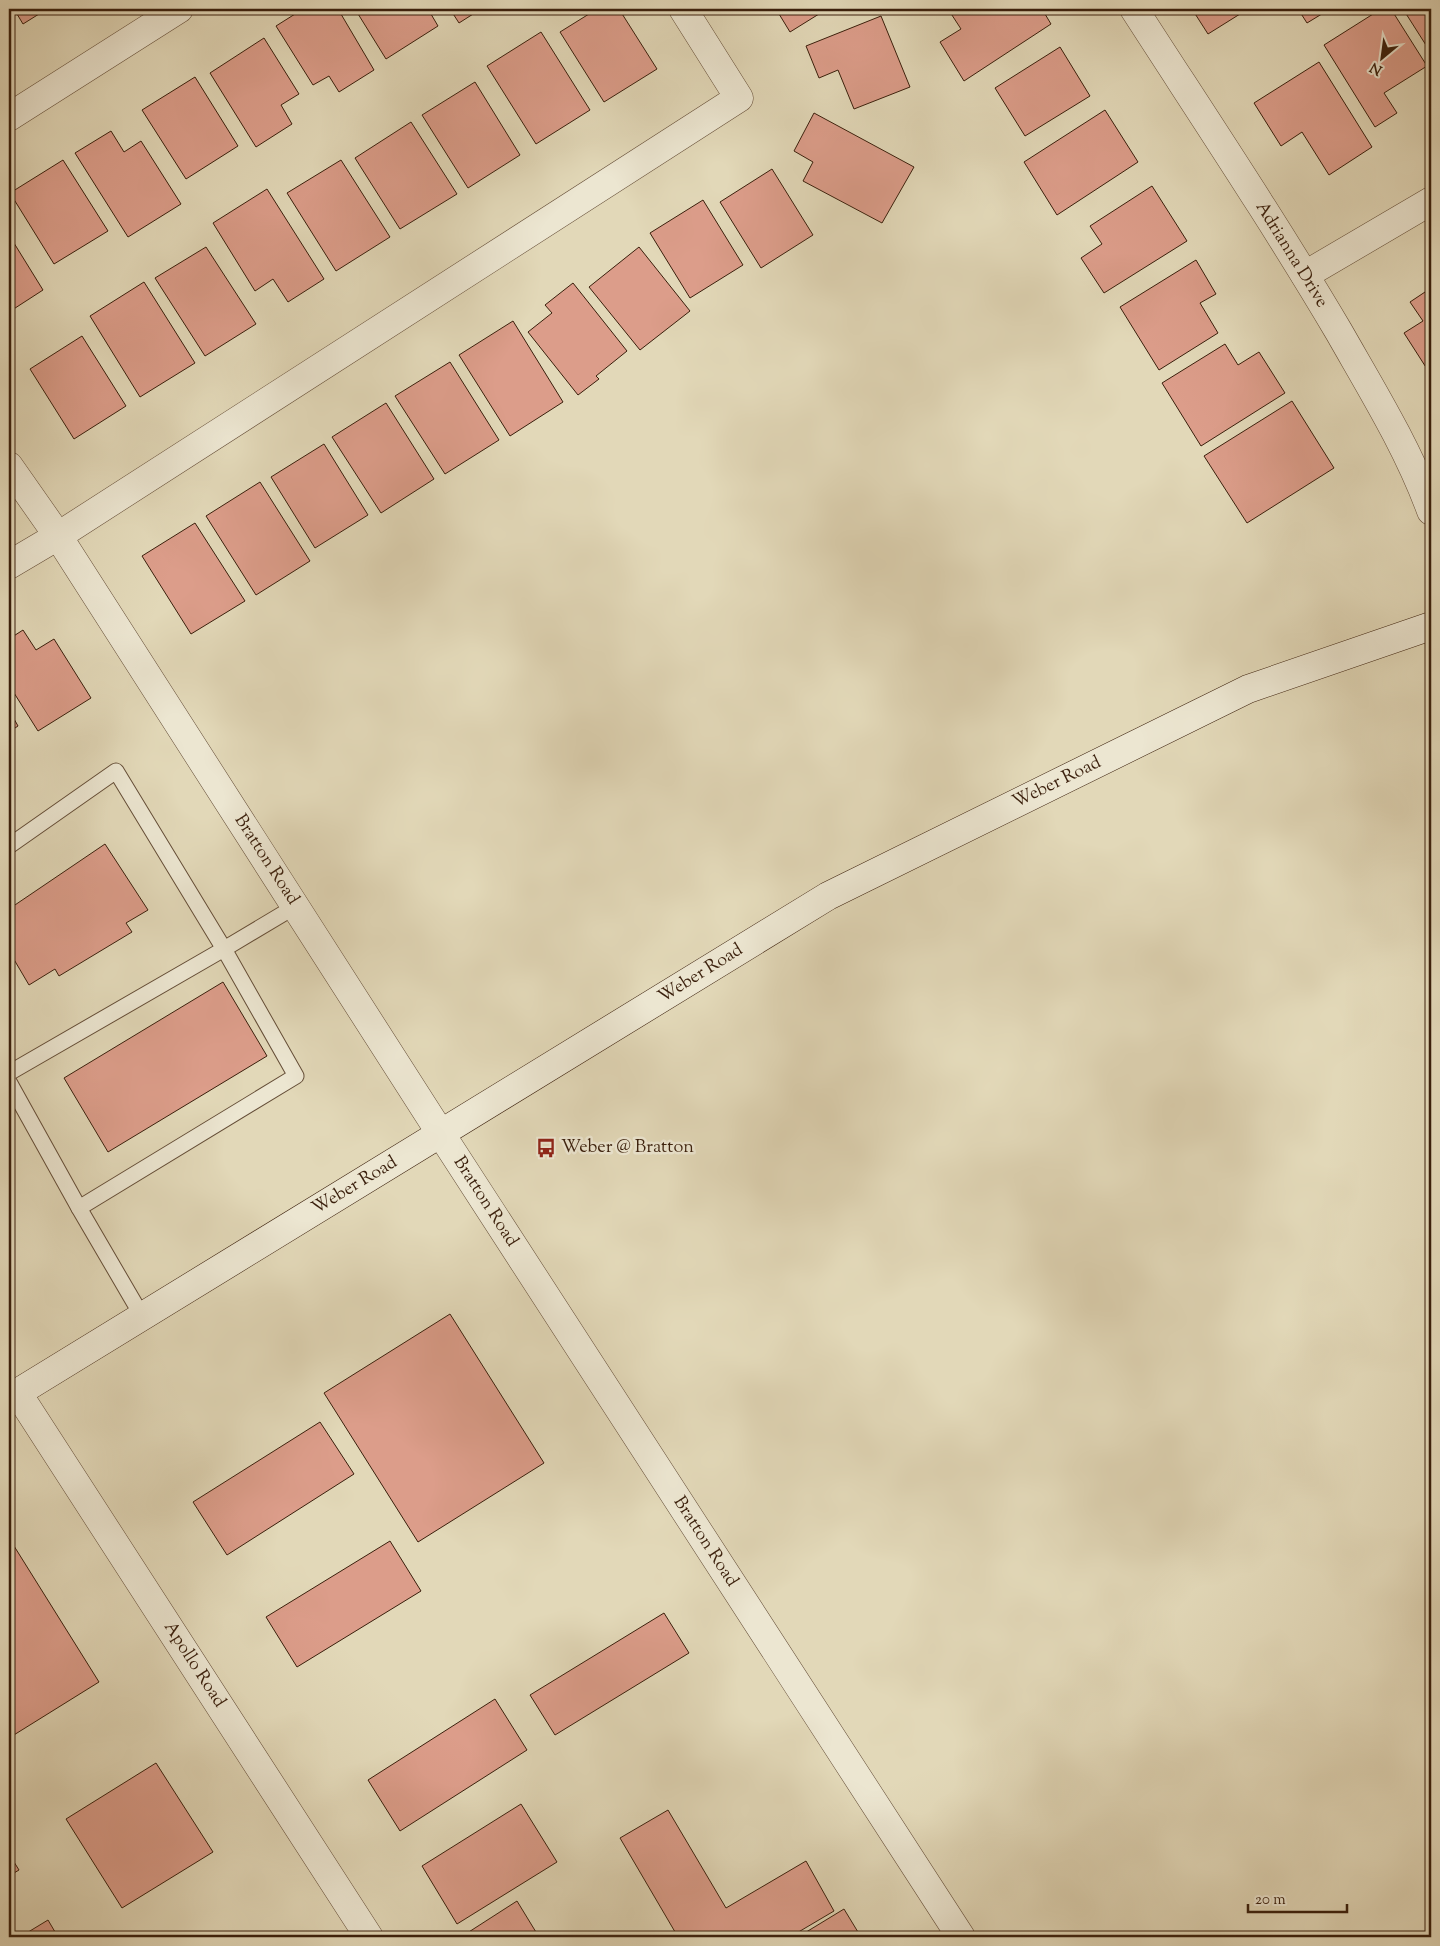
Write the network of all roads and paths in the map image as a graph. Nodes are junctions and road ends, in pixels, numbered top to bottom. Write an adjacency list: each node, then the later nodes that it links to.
1 (179, 9): 4 (street)
2 (683, 9): 9 (street)
3 (1134, 9): 6 (street, Adrianna Drive)
4 (9, 117)
5 (1431, 202): 6 (street)
6 (1305, 275): 8 (street, Adrianna Drive)
7 (9, 466): 9 (street, Bratton Road)
8 (1431, 511)
9 (58, 536): 10 (street); 13 (street, Bratton Road)
10 (9, 565)
11 (1431, 626): 17 (street, Weber Road)
12 (9, 846): 14 (lane)
13 (296, 906): 14 (lane); 17 (street, Bratton Road)
14 (224, 949): 15 (lane); 18 (lane)
15 (9, 1073)
16 (9, 1082): 18 (lane)
17 (441, 1134): 19 (street, Weber Road); 22 (street, Bratton Road)
18 (79, 1208): 19 (lane)
19 (142, 1316): 20 (street, Weber Road)
20 (13, 1395): 21 (street, Apollo Road)
21 (370, 1937)
22 (961, 1937)

